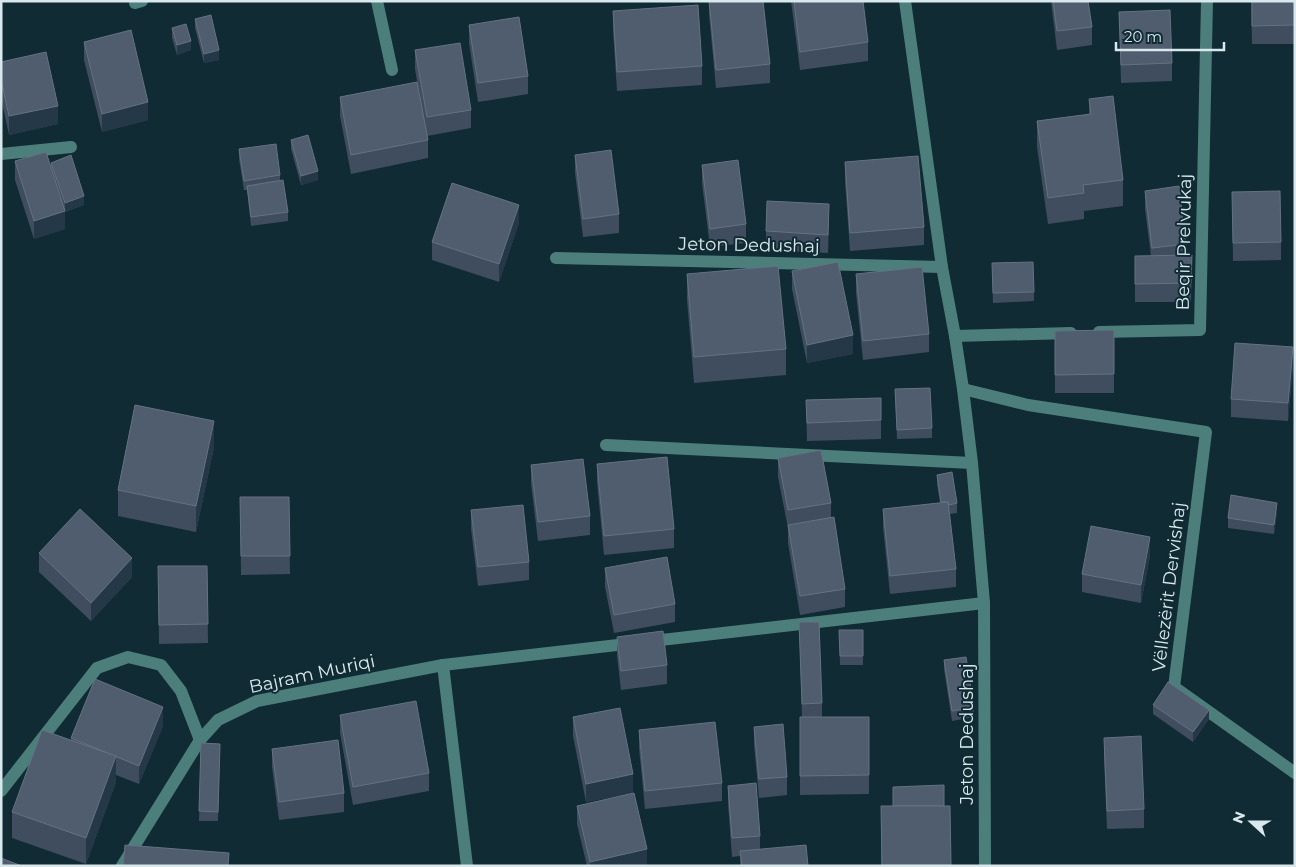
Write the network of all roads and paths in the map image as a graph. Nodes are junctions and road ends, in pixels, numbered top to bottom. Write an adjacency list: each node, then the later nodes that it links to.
1 (377, 1): 4 (street)
2 (905, 1): 8 (street, Jeton Dedushaj)
3 (1207, 1): 9 (street, Beqir Prelvukaj)
4 (392, 70)
5 (70, 147): 6 (street)
6 (1, 154)
7 (556, 258): 8 (street, Jeton Dedushaj)
8 (942, 267): 9 (street, Jeton Dedushaj)
9 (955, 336): 10 (street, Jeton Dedushaj)
10 (964, 389): 12 (street, Jeton Dedushaj); 16 (street, Vëllezërit Dervishaj)
11 (606, 445): 12 (street)
12 (972, 463): 13 (street, Jeton Dedushaj)
13 (984, 603): 14 (street, Bajram Muriqi); 20 (street, Jeton Dedushaj)
14 (443, 665): 15 (street, Bajram Muriqi); 19 (street)
15 (200, 740): 17 (street); 18 (street, Bajram Muriqi)
16 (1295, 774)
17 (1, 791)
18 (122, 866)
19 (466, 866)
20 (985, 866)

